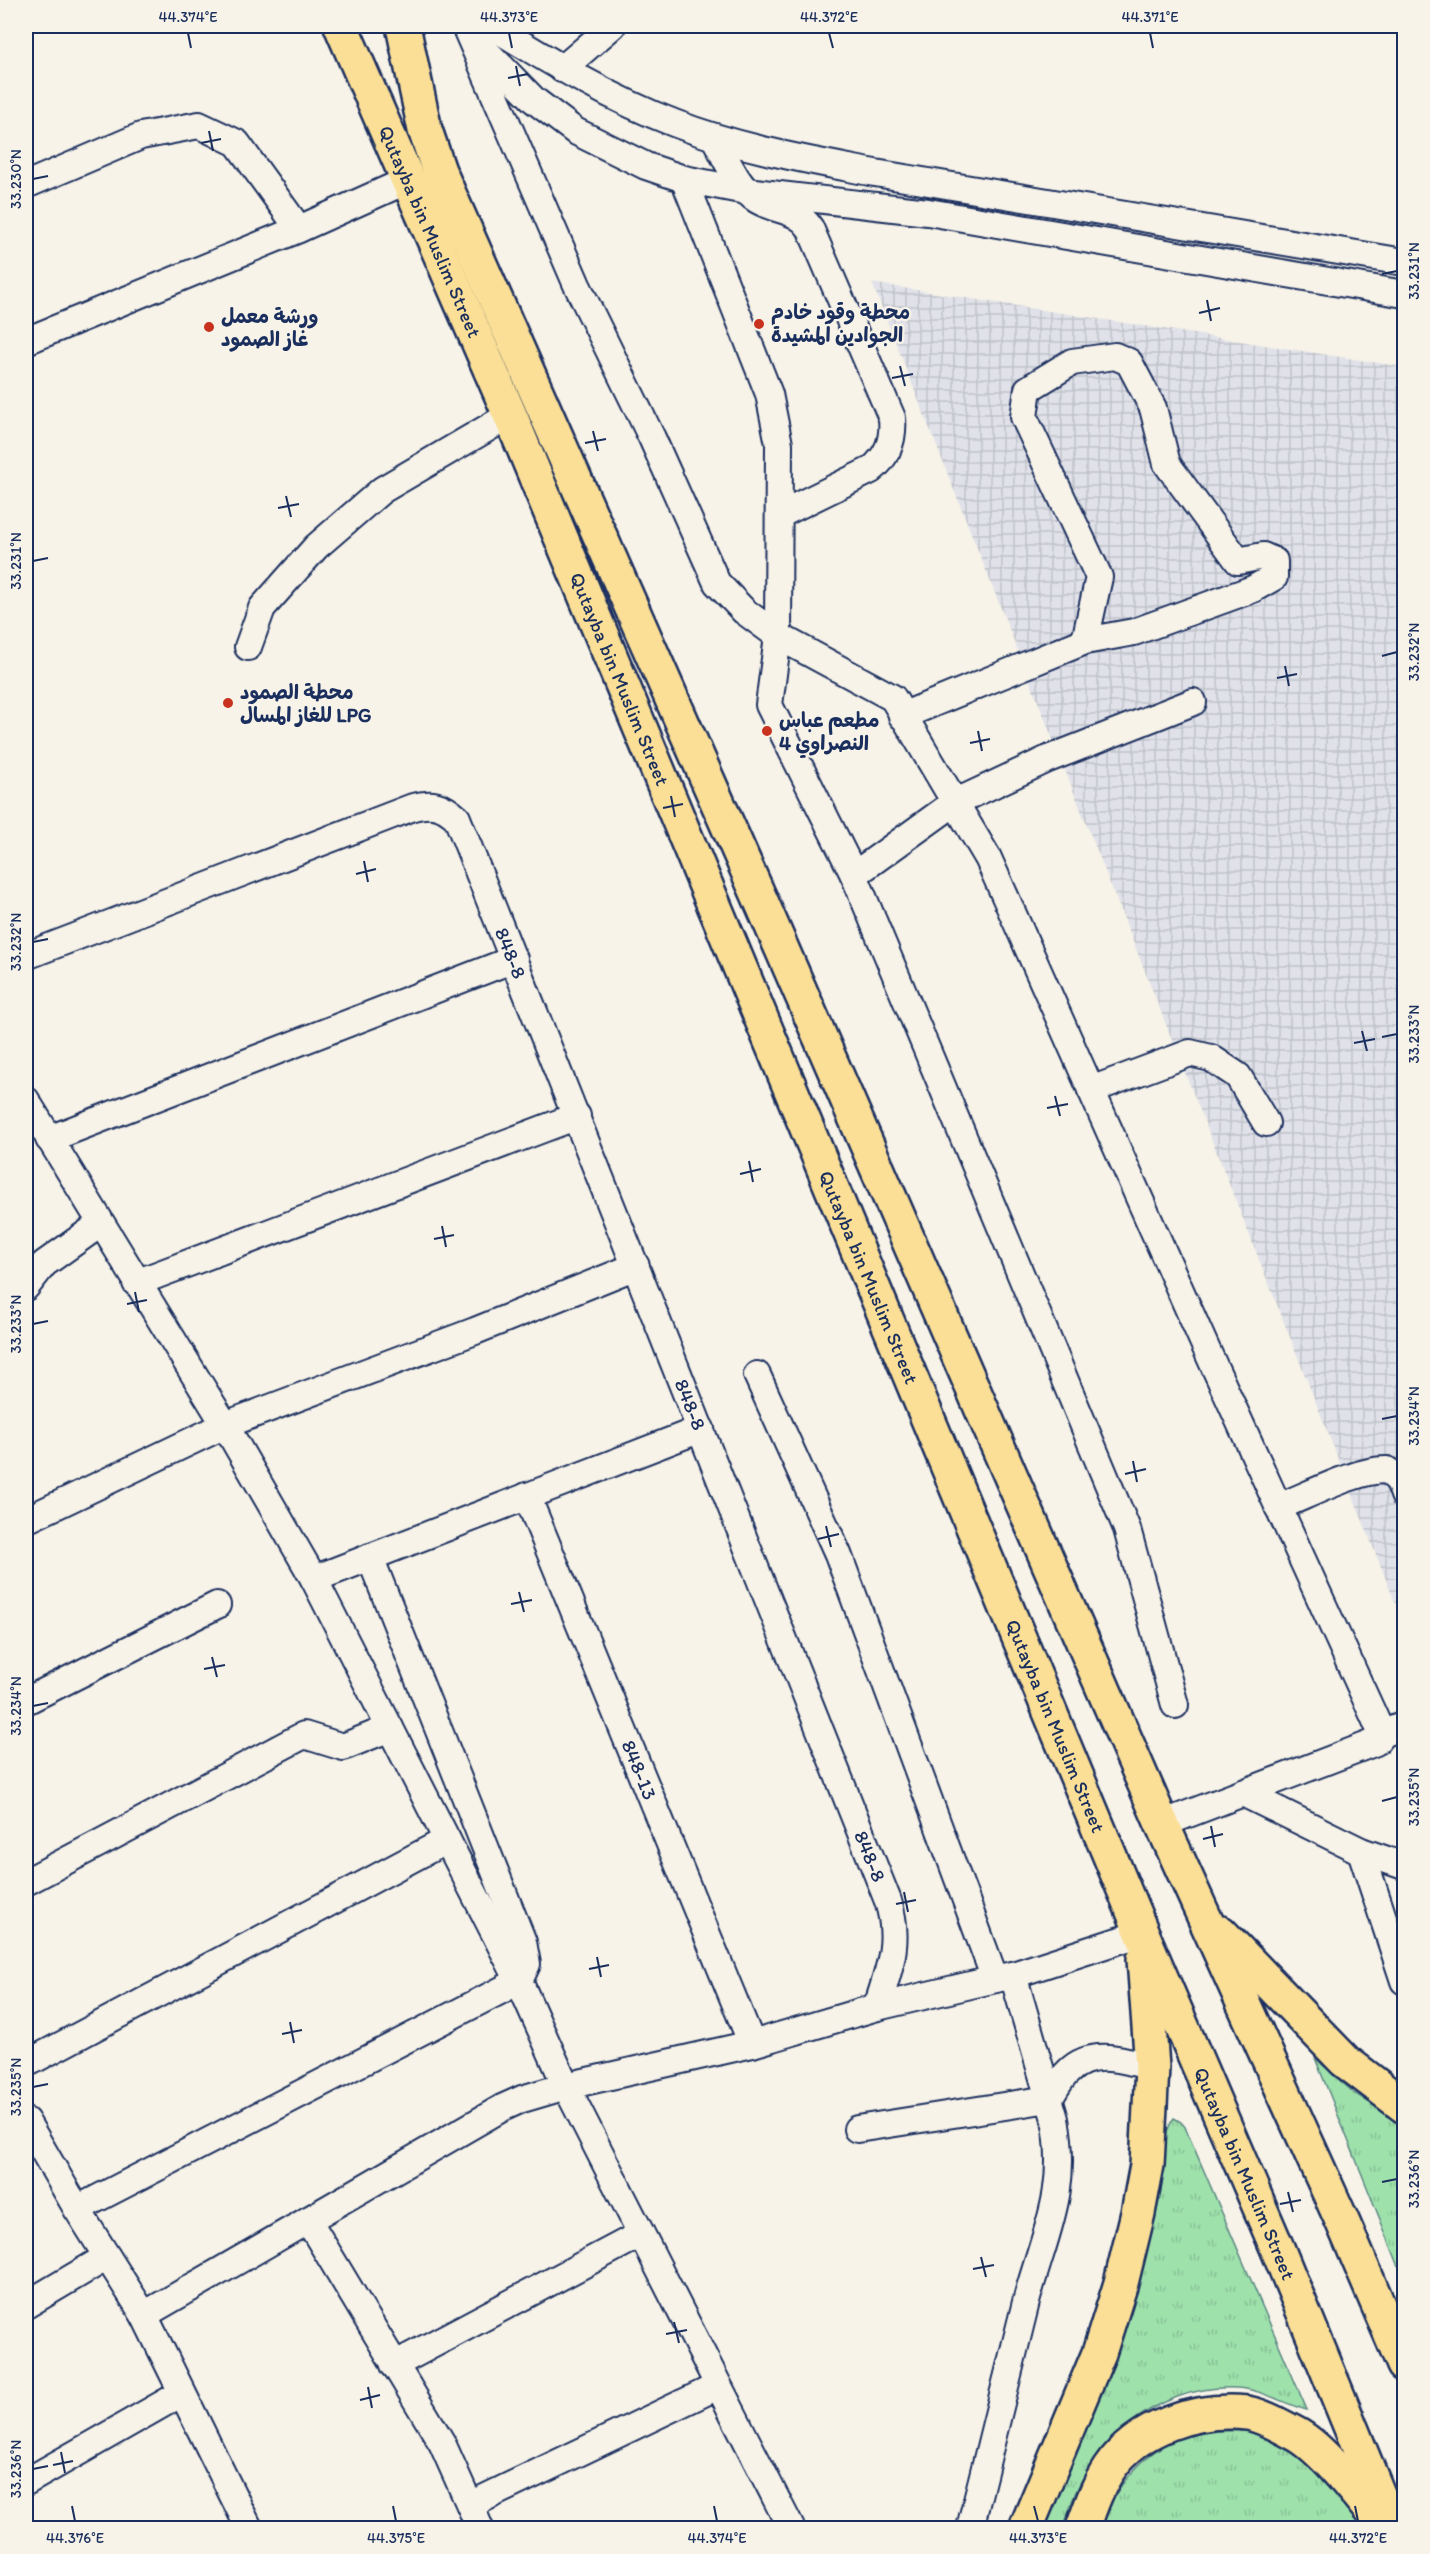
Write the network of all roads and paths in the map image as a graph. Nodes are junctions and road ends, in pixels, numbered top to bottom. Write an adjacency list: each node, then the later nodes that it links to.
1 (341, 26): 8 (highway, Qutayba bin Muslim Street)
2 (404, 26): 50 (highway, Qutayba bin Muslim Street)
3 (612, 26): 5 (street)
4 (476, 29): 5 (street); 7 (street); 17 (street)
5 (562, 69): 6 (street)
6 (714, 137): 10 (street); 12 (street)
7 (684, 179): 10 (street); 16 (street)
8 (408, 180): 11 (street); 15 (highway, Qutayba bin Muslim Street)
9 (26, 185): 11 (street)
10 (746, 191): 13 (street); 16 (street)
11 (299, 229): 14 (street)
12 (1404, 262)
13 (1404, 294)
14 (26, 341)
15 (510, 415): 19 (street); 56 (highway, Qutayba bin Muslim Street)
16 (778, 515): 17 (street)
17 (778, 636): 21 (street); 23 (street)
18 (1085, 641): 18 (street); 21 (street)
19 (248, 647)
20 (1193, 702): 22 (street)
21 (902, 716): 22 (street)
22 (954, 803): 23 (street); 26 (street)
23 (854, 875): 46 (street)
24 (26, 956): 25 (street, 848-8)
25 (514, 959): 28 (street, 848-8); 30 (street)
26 (1091, 1090): 29 (street); 40 (street)
27 (26, 1100): 30 (street)
28 (577, 1116): 32 (street, 848-8); 33 (street)
29 (1266, 1123)
30 (49, 1138): 31 (street)
31 (100, 1224): 33 (street); 34 (street)
32 (636, 1266): 36 (street); 37 (street, 848-8)
33 (136, 1283): 36 (street)
34 (26, 1287)
35 (757, 1375): 57 (street)
36 (225, 1425): 41 (street); 43 (street)
37 (701, 1429): 39 (street); 60 (street, 848-8)
38 (1404, 1495): 40 (street)
39 (526, 1496): 42 (street); 61 (street, 848-13)
40 (1278, 1508): 48 (street)
41 (26, 1520)
42 (370, 1557): 43 (street); 59 (street)
43 (314, 1579): 47 (street)
44 (218, 1605): 45 (street)
45 (26, 1701)
46 (1175, 1705)
47 (390, 1728): 51 (street); 54 (street)
48 (1393, 1729): 49 (street)
49 (1243, 1793): 50 (street); 52 (street)
50 (1162, 1824): 55 (highway, Qutayba bin Muslim Street)
51 (447, 1840): 59 (street); 62 (street)
52 (1361, 1851): 53 (street); 58 (street)
53 (1404, 1866)
54 (26, 1882)
55 (1199, 1906): 66 (highway); 76 (highway, Qutayba bin Muslim Street)
56 (1142, 1933): 57 (street); 63 (highway); 88 (highway, Qutayba bin Muslim Street)
57 (1004, 1977): 60 (street); 65 (street)
58 (1404, 1981)
59 (519, 1982): 64 (street); 69 (street)
60 (877, 2007): 61 (street)
61 (752, 2044): 64 (street)
62 (26, 2064)
63 (1152, 2067): 65 (street); 85 (highway)
64 (566, 2086): 70 (street); 71 (street)
65 (1049, 2099): 67 (street); 84 (street)
66 (1404, 2106)
67 (857, 2129)
68 (29, 2134): 69 (street)
69 (77, 2209): 72 (street)
70 (308, 2220): 74 (street); 75 (street)
71 (641, 2234): 75 (street); 77 (street)
72 (107, 2258): 73 (street); 74 (street)
73 (26, 2305)
74 (144, 2315): 78 (street)
75 (394, 2365): 80 (street)
76 (1404, 2365)
77 (718, 2386): 80 (street); 83 (street)
78 (182, 2393): 79 (street); 81 (street)
79 (26, 2482)
80 (470, 2505): 82 (street)
81 (249, 2529)
82 (480, 2529)
83 (791, 2529)
84 (970, 2529)
85 (1026, 2529)
86 (1083, 2529): 87 (highway)
87 (1386, 2529)
88 (1392, 2529)

